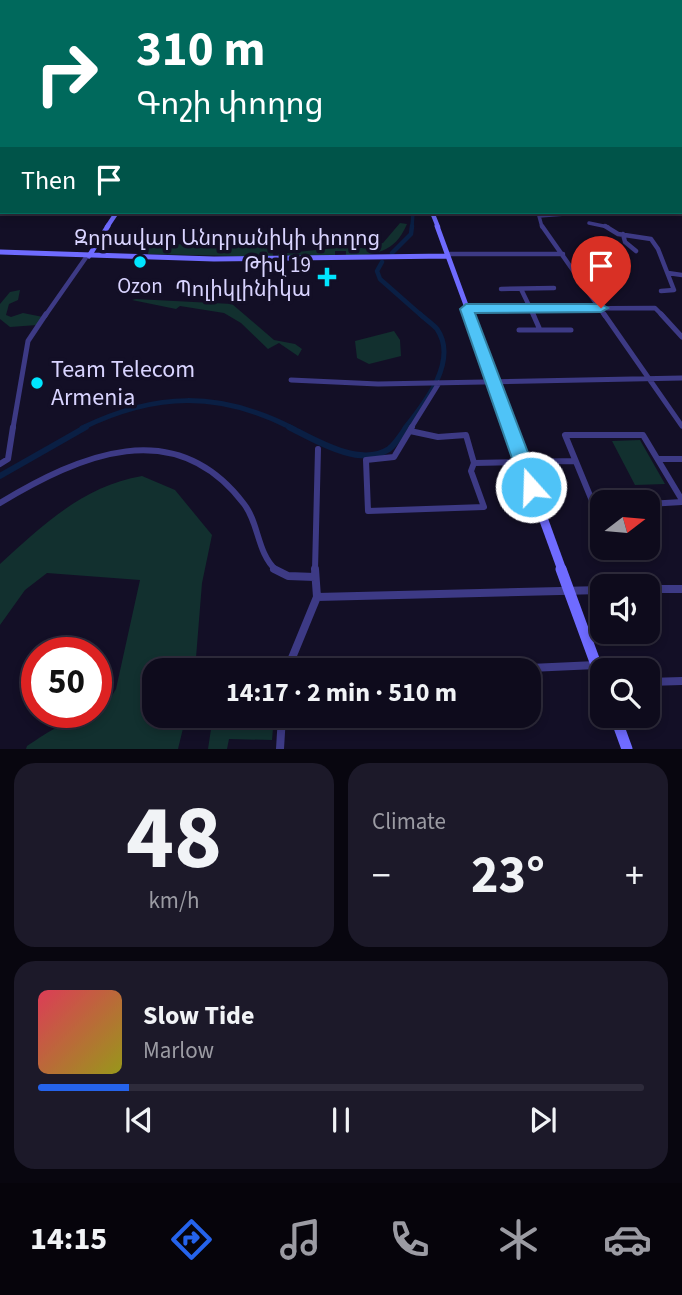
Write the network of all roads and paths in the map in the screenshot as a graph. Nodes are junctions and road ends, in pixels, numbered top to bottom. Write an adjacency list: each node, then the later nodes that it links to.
1 (115, 214): 10 (main road)
2 (433, 214): 9 (main road)
3 (555, 214): 8 (street)
4 (589, 223): 5 (street)
5 (623, 234): 7 (street); 11 (street)
6 (0, 251): 10 (main road, Զորավար Անդրանիկի փողոց)
7 (636, 251)
8 (563, 254): 9 (street); 18 (street)
9 (450, 255): 10 (main road, Զորավար Անդրանիկի փողոց); 19 (main road)
10 (88, 256): 36 (street)
11 (668, 273): 12 (street); 16 (street)
12 (682, 275)
13 (554, 288): 15 (street)
14 (501, 289): 15 (street)
15 (521, 289): 17 (street)
16 (661, 291)
17 (530, 308): 18 (street); 19 (street); 21 (street)
18 (601, 308): 23 (street); 24 (street)
19 (466, 309): 27 (main road)
20 (519, 330): 21 (street)
21 (540, 330): 22 (street)
22 (571, 330)
23 (682, 337)
24 (648, 378): 25 (street); 27 (street); 29 (street)
25 (682, 378)
26 (291, 380): 28 (street)
27 (493, 382): 28 (street); 34 (main road)
28 (439, 383): 30 (street)
29 (682, 426)
30 (410, 431): 37 (street); 37 (street)
31 (318, 449): 42 (street)
32 (658, 459): 33 (street); 35 (street); 39 (street)
33 (682, 459)
34 (522, 461): 35 (street); 37 (street); 45 (main road)
35 (574, 461): 38 (street)
36 (0, 464)
37 (474, 464)
38 (590, 496)
39 (682, 501): 41 (street)
40 (0, 503): 42 (street)
41 (660, 503)
42 (315, 577): 47 (street)
43 (660, 589): 44 (street)
44 (682, 589)
45 (568, 590): 46 (street); 47 (street); 49 (main road)
46 (590, 590)
47 (317, 597): 48 (street)
48 (292, 658)
49 (593, 658)
50 (590, 665): 51 (street)
51 (541, 668)
52 (682, 681): 53 (street)
53 (660, 682)
54 (281, 728): 56 (street)
55 (619, 728): 57 (main road)
56 (280, 749)
57 (627, 749)

